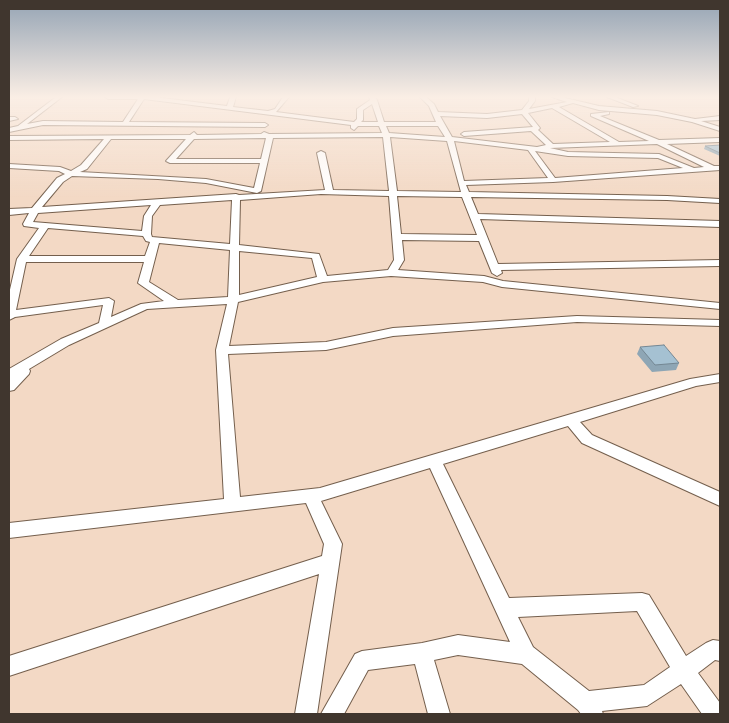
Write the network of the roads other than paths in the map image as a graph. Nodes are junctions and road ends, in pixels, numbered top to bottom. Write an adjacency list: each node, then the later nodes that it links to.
1 (196, 131): 15 (street)
2 (264, 131): 16 (street)
3 (354, 131): 12 (street)
4 (384, 131): 10 (street)
5 (445, 131): 13 (street)
6 (512, 131): 13 (street)
7 (535, 131): 20 (street)
8 (596, 131): 19 (street)
9 (630, 131): 18 (street)
10 (386, 135): 12 (street); 13 (street); 33 (street)
11 (9, 136): 14 (street)
12 (353, 136): 16 (street)
13 (449, 136): 21 (street); 29 (street)
14 (109, 137): 15 (street); 27 (street)
15 (192, 137): 16 (street); 23 (street)
16 (270, 137): 23 (street)
17 (720, 140): 18 (street)
18 (658, 142): 19 (street); 26 (street)
19 (617, 143): 20 (street)
20 (551, 146): 21 (street)
21 (536, 148): 25 (street); 28 (street)
22 (321, 153): 31 (street)
23 (264, 161): 30 (street)
24 (9, 166): 27 (street)
25 (694, 170): 26 (street); 28 (street)
26 (718, 170)
27 (71, 174): 30 (street); 38 (street)
28 (553, 180): 29 (street)
29 (462, 183): 34 (street)
30 (258, 191): 32 (street)
31 (329, 192): 32 (street); 33 (street)
32 (276, 194): 35 (street)
33 (394, 194): 34 (street); 44 (street)
34 (466, 194): 36 (street); 40 (street)
35 (236, 196): 37 (street); 46 (street)
36 (720, 201)
37 (158, 202): 38 (street); 43 (street)
38 (35, 210): 39 (street); 42 (street)
39 (9, 212)
40 (474, 216): 41 (street); 45 (street)
41 (720, 224)
42 (45, 226): 43 (street); 47 (street)
43 (150, 236): 46 (street); 48 (street)
44 (397, 237): 45 (street); 51 (street)
45 (482, 238): 50 (street)
46 (233, 247): 53 (street); 55 (street)
47 (22, 259): 48 (street); 52 (street)
48 (150, 259): 56 (street)
49 (720, 263): 50 (street)
50 (494, 267): 54 (street)
51 (391, 273): 53 (street); 54 (street)
52 (13, 276): 58 (street)
53 (323, 279): 55 (street)
54 (502, 284): 57 (street)
55 (233, 300): 56 (street); 61 (street)
56 (176, 304): 60 (street)
57 (720, 306)
58 (9, 315): 60 (street)
59 (720, 323): 61 (street)
60 (104, 324): 62 (street)
61 (222, 350): 70 (street)
62 (34, 360): 63 (street); 65 (street)
63 (9, 375)
64 (720, 378): 66 (street)
65 (9, 387)
66 (570, 419): 67 (street); 69 (street)
67 (434, 460): 68 (street); 73 (street)
68 (311, 496): 70 (street); 72 (street)
69 (720, 499)
70 (232, 505): 71 (street)
71 (9, 531)
72 (330, 562): 77 (street); 80 (street)
73 (504, 608): 76 (street); 78 (street)
74 (720, 651): 78 (street)
75 (422, 653): 76 (street); 81 (street); 82 (street)
76 (526, 654): 79 (street)
77 (9, 666)
78 (684, 670): 79 (street); 83 (street)
79 (589, 708)
80 (306, 714)
81 (332, 714)
82 (439, 714)
83 (715, 714)

